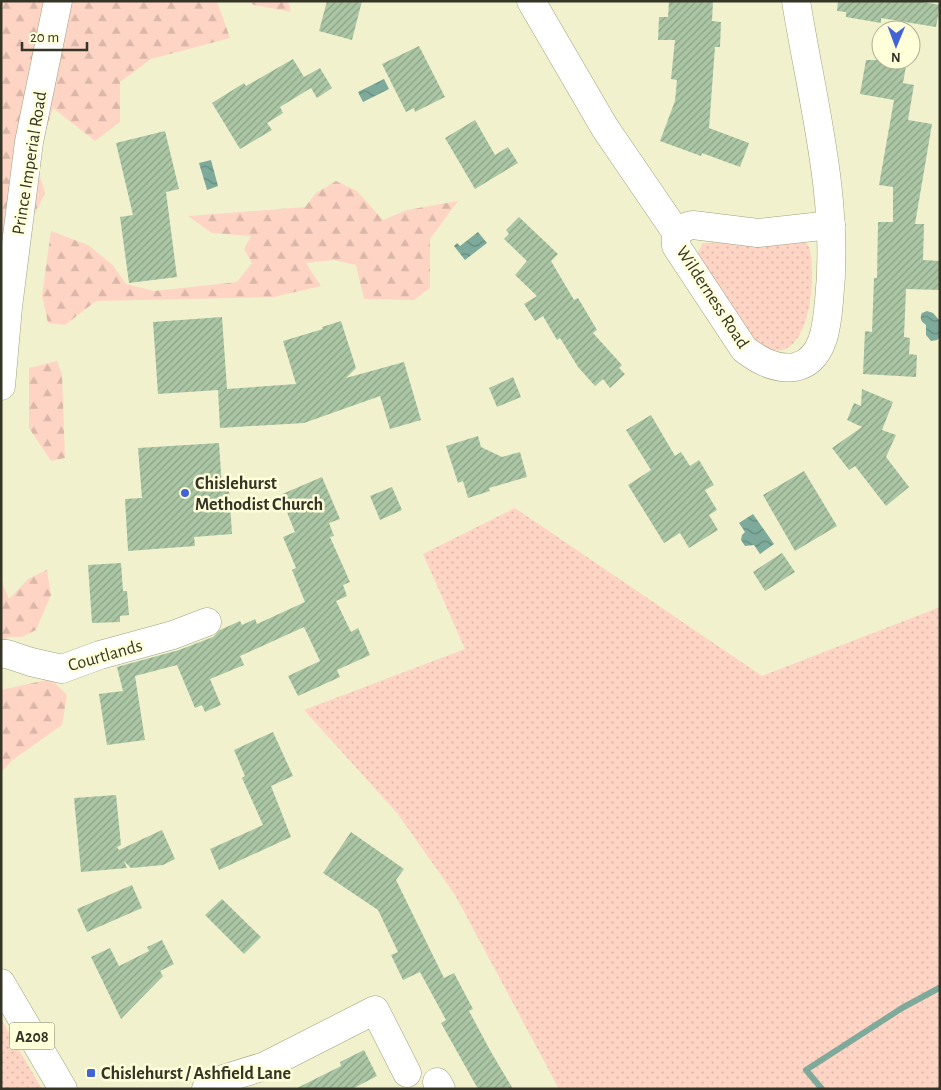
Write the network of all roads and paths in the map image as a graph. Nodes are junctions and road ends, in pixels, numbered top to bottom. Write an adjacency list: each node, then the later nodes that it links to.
1 (58, 1): 6 (street, Prince Imperial Road)
2 (531, 1): 5 (street, Wilderness Road)
3 (796, 1): 4 (street, Wilderness Road)
4 (831, 225): 5 (street); 5 (street, Wilderness Road)
5 (676, 232)
6 (1, 386)
7 (207, 622): 8 (street, Courtlands)
8 (1, 654)
9 (1, 983): 11 (street, A208)
10 (407, 1073): 12 (street)
11 (63, 1089)
12 (206, 1089)

